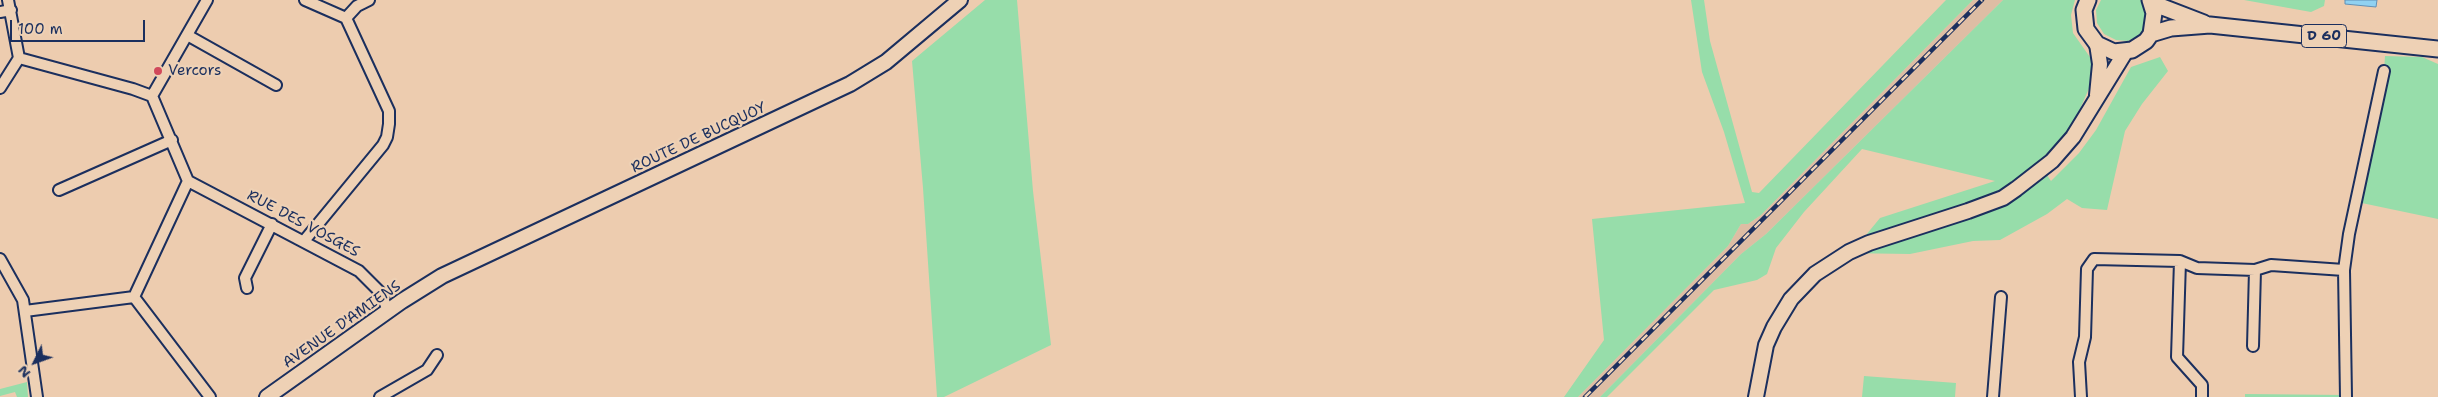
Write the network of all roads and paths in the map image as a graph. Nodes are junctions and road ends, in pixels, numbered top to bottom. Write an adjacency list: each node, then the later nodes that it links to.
1 (206, 0): 11 (street)
2 (305, 0): 8 (street)
3 (369, 0): 8 (street)
4 (960, 0): 30 (main road, ROUTE DE BUCQUOY)
5 (2088, 0): 12 (main road)
6 (2151, 2): 9 (main road, D 60); 10 (main road)
7 (6, 7): 15 (street)
8 (346, 18): 25 (street)
9 (2210, 25): 10 (main road, D 60); 13 (main road, D 60)
10 (2150, 34): 14 (main road)
11 (187, 35): 17 (street); 19 (street)
12 (2096, 44): 14 (main road); 20 (main road)
13 (2438, 49)
14 (2126, 51): 20 (main road)
15 (18, 58): 18 (street); 19 (street)
16 (2384, 71): 29 (street)
17 (276, 85)
18 (0, 88)
19 (152, 96): 21 (street)
20 (2096, 99): 42 (main road)
21 (172, 140): 22 (street); 23 (street)
22 (188, 181): 24 (street, RUE DES VOSGES); 32 (street)
23 (60, 190)
24 (272, 224): 25 (street, RUE DES VOSGES); 31 (street)
25 (304, 241): 35 (street, RUE DES VOSGES)
26 (0, 259): 34 (street)
27 (2180, 261): 28 (street); 44 (street); 45 (street)
28 (2256, 270): 29 (street); 36 (street)
29 (2344, 270): 46 (street)
30 (436, 280): 35 (main road, AVENUE D'AMIENS)
31 (247, 288)
32 (134, 297): 34 (street); 39 (street)
33 (2001, 297): 43 (street)
34 (26, 311): 38 (street)
35 (388, 311): 40 (main road, AVENUE D'AMIENS)
36 (2254, 346)
37 (437, 355): 41 (street)
38 (37, 397)
39 (210, 397)
40 (267, 397)
41 (380, 397)
42 (1756, 397)
43 (1993, 397)
44 (2081, 397)
45 (2202, 397)
46 (2346, 397)

